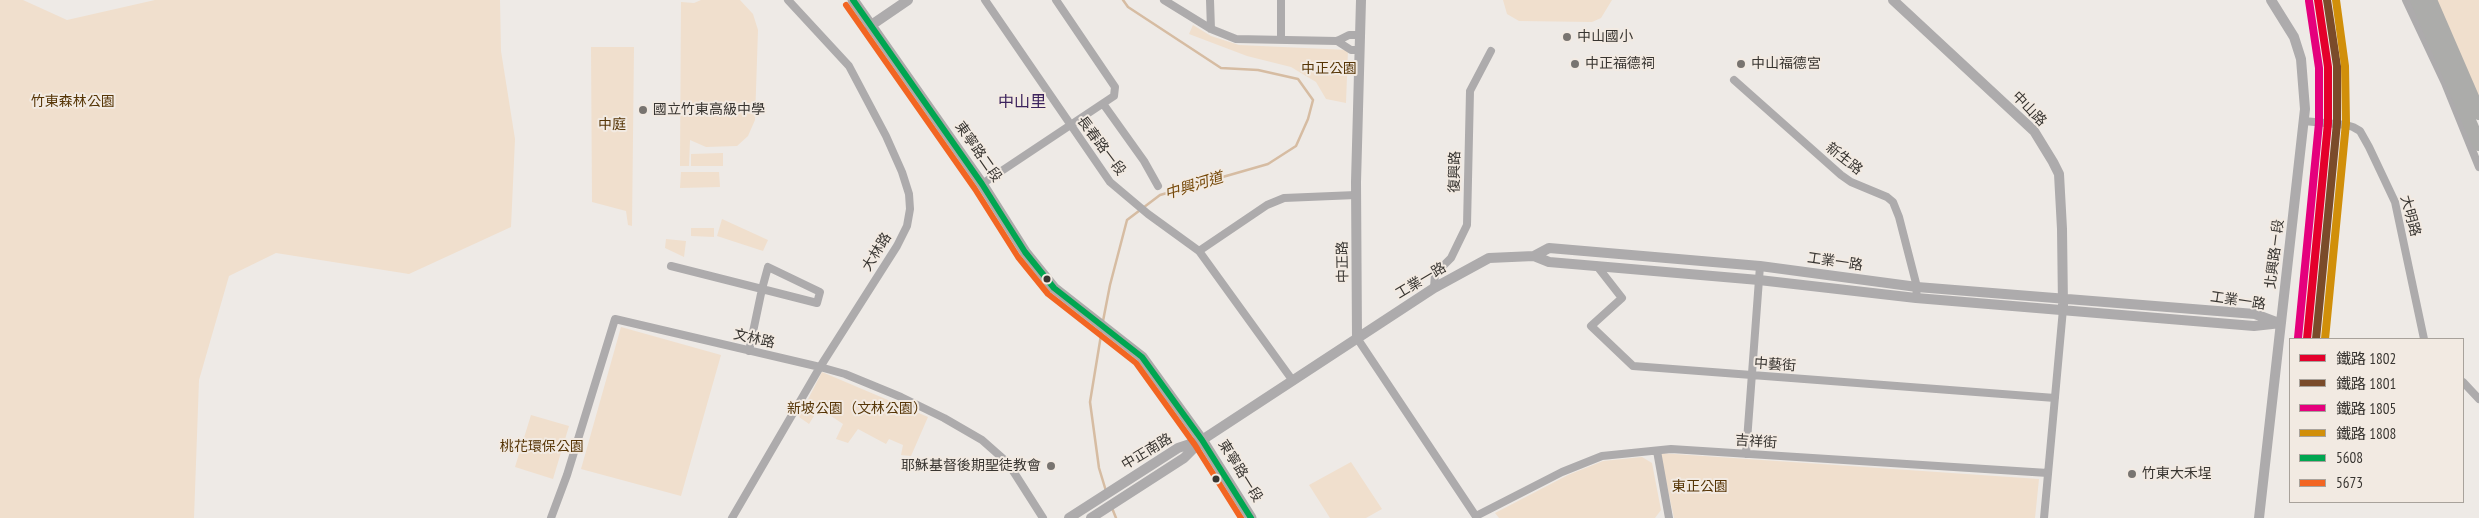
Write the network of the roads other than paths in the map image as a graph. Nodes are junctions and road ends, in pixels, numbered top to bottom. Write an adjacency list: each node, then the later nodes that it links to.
1 (788, 0): 48 (street, 大林路)
2 (853, 0): 15 (main road, 東寧路二段)
3 (908, 0): 15 (street)
4 (985, 0): 26 (street, 長春路一段)
5 (1056, 0): 23 (street)
6 (1164, 0): 16 (street)
7 (1210, 0): 16 (street)
8 (1281, 0): 18 (street)
9 (1361, 0): 17 (street, 中正路)
10 (1893, 0): 43 (street, 中山路)
11 (2271, 0): 25 (street, 北興路ㄧ段)
12 (2406, 0): 28 (street)
13 (2417, 0): 27 (highway)
14 (2430, 0): 24 (highway)
15 (870, 26): 29 (main road, 東寧路二段)
16 (1210, 29): 18 (street)
17 (1360, 35): 19 (street); 20 (street, 中正路)
18 (1281, 39): 19 (street)
19 (1337, 40): 20 (street)
20 (1360, 50): 31 (street, 中正路)
21 (1491, 51): 39 (street, 復興路)
22 (1734, 80): 38 (street, 新生路)
23 (1104, 105): 26 (street); 30 (street)
24 (2479, 113)
25 (2304, 121): 44 (street, 北興路ㄧ段); 46 (street, 大明路)
26 (1071, 127): 29 (street); 32 (street, 長春路一段)
27 (2479, 144)
28 (2479, 167)
29 (982, 184): 54 (main road, 東寧路二段)
30 (1158, 186)
31 (1356, 195): 32 (street); 45 (street, 中正路)
32 (1200, 251): 50 (street, 長春路一段)
33 (1534, 256): 35 (street, 工業一路); 36 (street, 工業一路); 39 (street, 工業一路)
34 (671, 266): 40 (street)
35 (1597, 266): 37 (street, 工業一路); 49 (street, 中藝街)
36 (1760, 266): 37 (street); 38 (street, 工業一路)
37 (1759, 280): 41 (street, 工業一路); 49 (street)
38 (1917, 287): 41 (street, 新生路); 42 (street, 工業一路)
39 (1434, 288): 45 (street, 工業一路)
40 (762, 289): 40 (street); 47 (street)
41 (1916, 298): 42 (street, 工業一路)
42 (2018, 301): 43 (street, 工業一路)
43 (2063, 304): 44 (street, 工業一路); 52 (street)
44 (2281, 323): 67 (street, 北興路ㄧ段)
45 (1357, 338): 50 (street); 58 (street)
46 (2424, 338)
47 (749, 351): 48 (street, 文林路); 59 (street, 文林路)
48 (820, 367): 60 (street, 大林路); 61 (street, 文林路)
49 (1752, 376): 52 (street, 中藝街); 56 (street)
50 (1293, 381): 54 (street)
51 (2464, 383): 53 (street)
52 (2055, 398): 57 (street)
53 (2479, 399)
54 (1202, 440): 62 (street, 中正南路); 63 (street, 中正南路); 64 (main road, 東寧路一段)
55 (1657, 450): 56 (street, 吉祥街); 58 (street, 吉祥街); 65 (street)
56 (1746, 454): 57 (street, 吉祥街)
57 (2048, 473): 66 (street)
58 (1477, 517)
59 (551, 518)
60 (732, 518)
61 (1043, 518)
62 (1069, 518)
63 (1090, 518)
64 (1251, 518)
65 (1669, 518)
66 (2044, 518)
67 (2259, 518)

